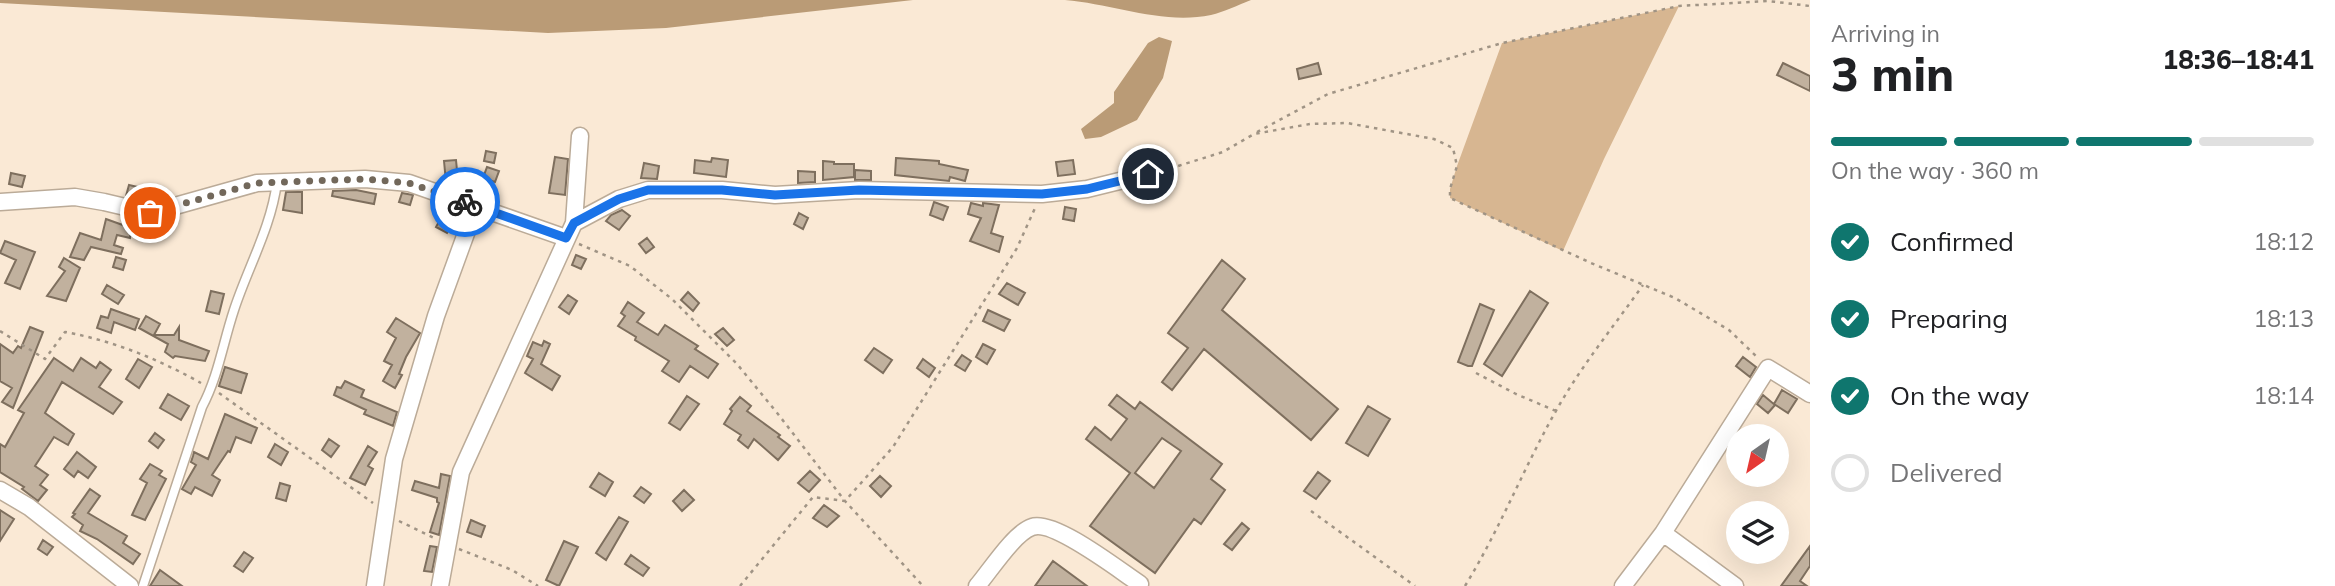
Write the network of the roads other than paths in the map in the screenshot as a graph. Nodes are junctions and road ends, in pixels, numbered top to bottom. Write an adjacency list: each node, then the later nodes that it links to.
1 (580, 136): 6 (street)
2 (1148, 174): 6 (street)
3 (277, 182): 4 (street); 5 (street); 13 (lane)
4 (0, 202)
5 (477, 206): 7 (street); 14 (street)
6 (574, 223): 7 (street)
7 (566, 238): 15 (street)
8 (1810, 394): 10 (street)
9 (0, 490): 12 (street)
10 (1664, 533): 17 (street); 18 (street)
11 (1139, 584): 16 (street)
12 (130, 586)
13 (143, 586)
14 (375, 586)
15 (440, 586)
16 (977, 586)
17 (1623, 586)
18 (1735, 586)

